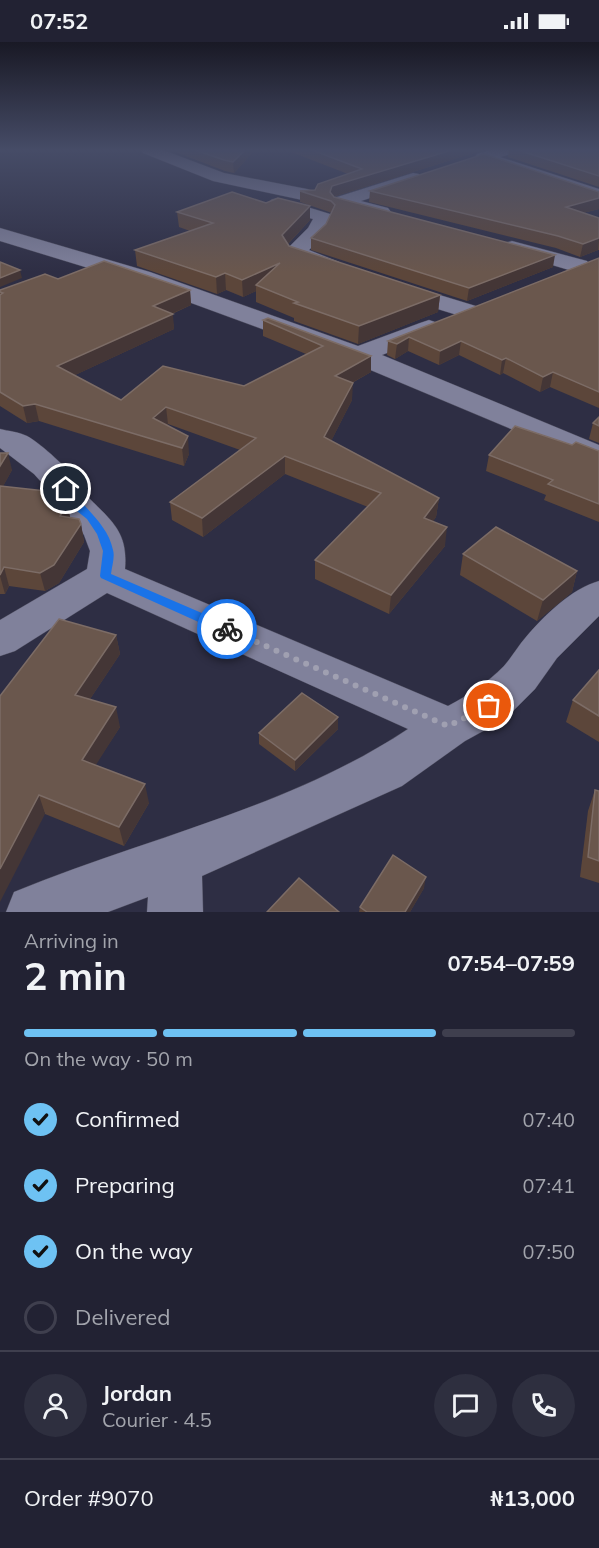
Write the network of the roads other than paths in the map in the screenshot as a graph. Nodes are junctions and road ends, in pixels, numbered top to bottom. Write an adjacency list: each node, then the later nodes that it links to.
1 (288, 191): 3 (street)
2 (373, 191): 3 (street)
3 (341, 201): 5 (street)
4 (278, 204): 11 (street)
5 (397, 216)
6 (0, 234): 8 (street)
7 (498, 243): 9 (street)
8 (90, 262): 10 (street); 14 (street)
9 (589, 262): 12 (street)
10 (60, 274)
11 (351, 274)
12 (546, 280)
13 (382, 285): 14 (street)
14 (358, 355): 16 (street)
15 (0, 438): 17 (street)
16 (599, 456)
17 (105, 576): 19 (street); 20 (street)
18 (599, 595): 20 (street)
19 (0, 640)
20 (448, 726): 21 (street)
21 (175, 886): 22 (street)
22 (34, 912)

